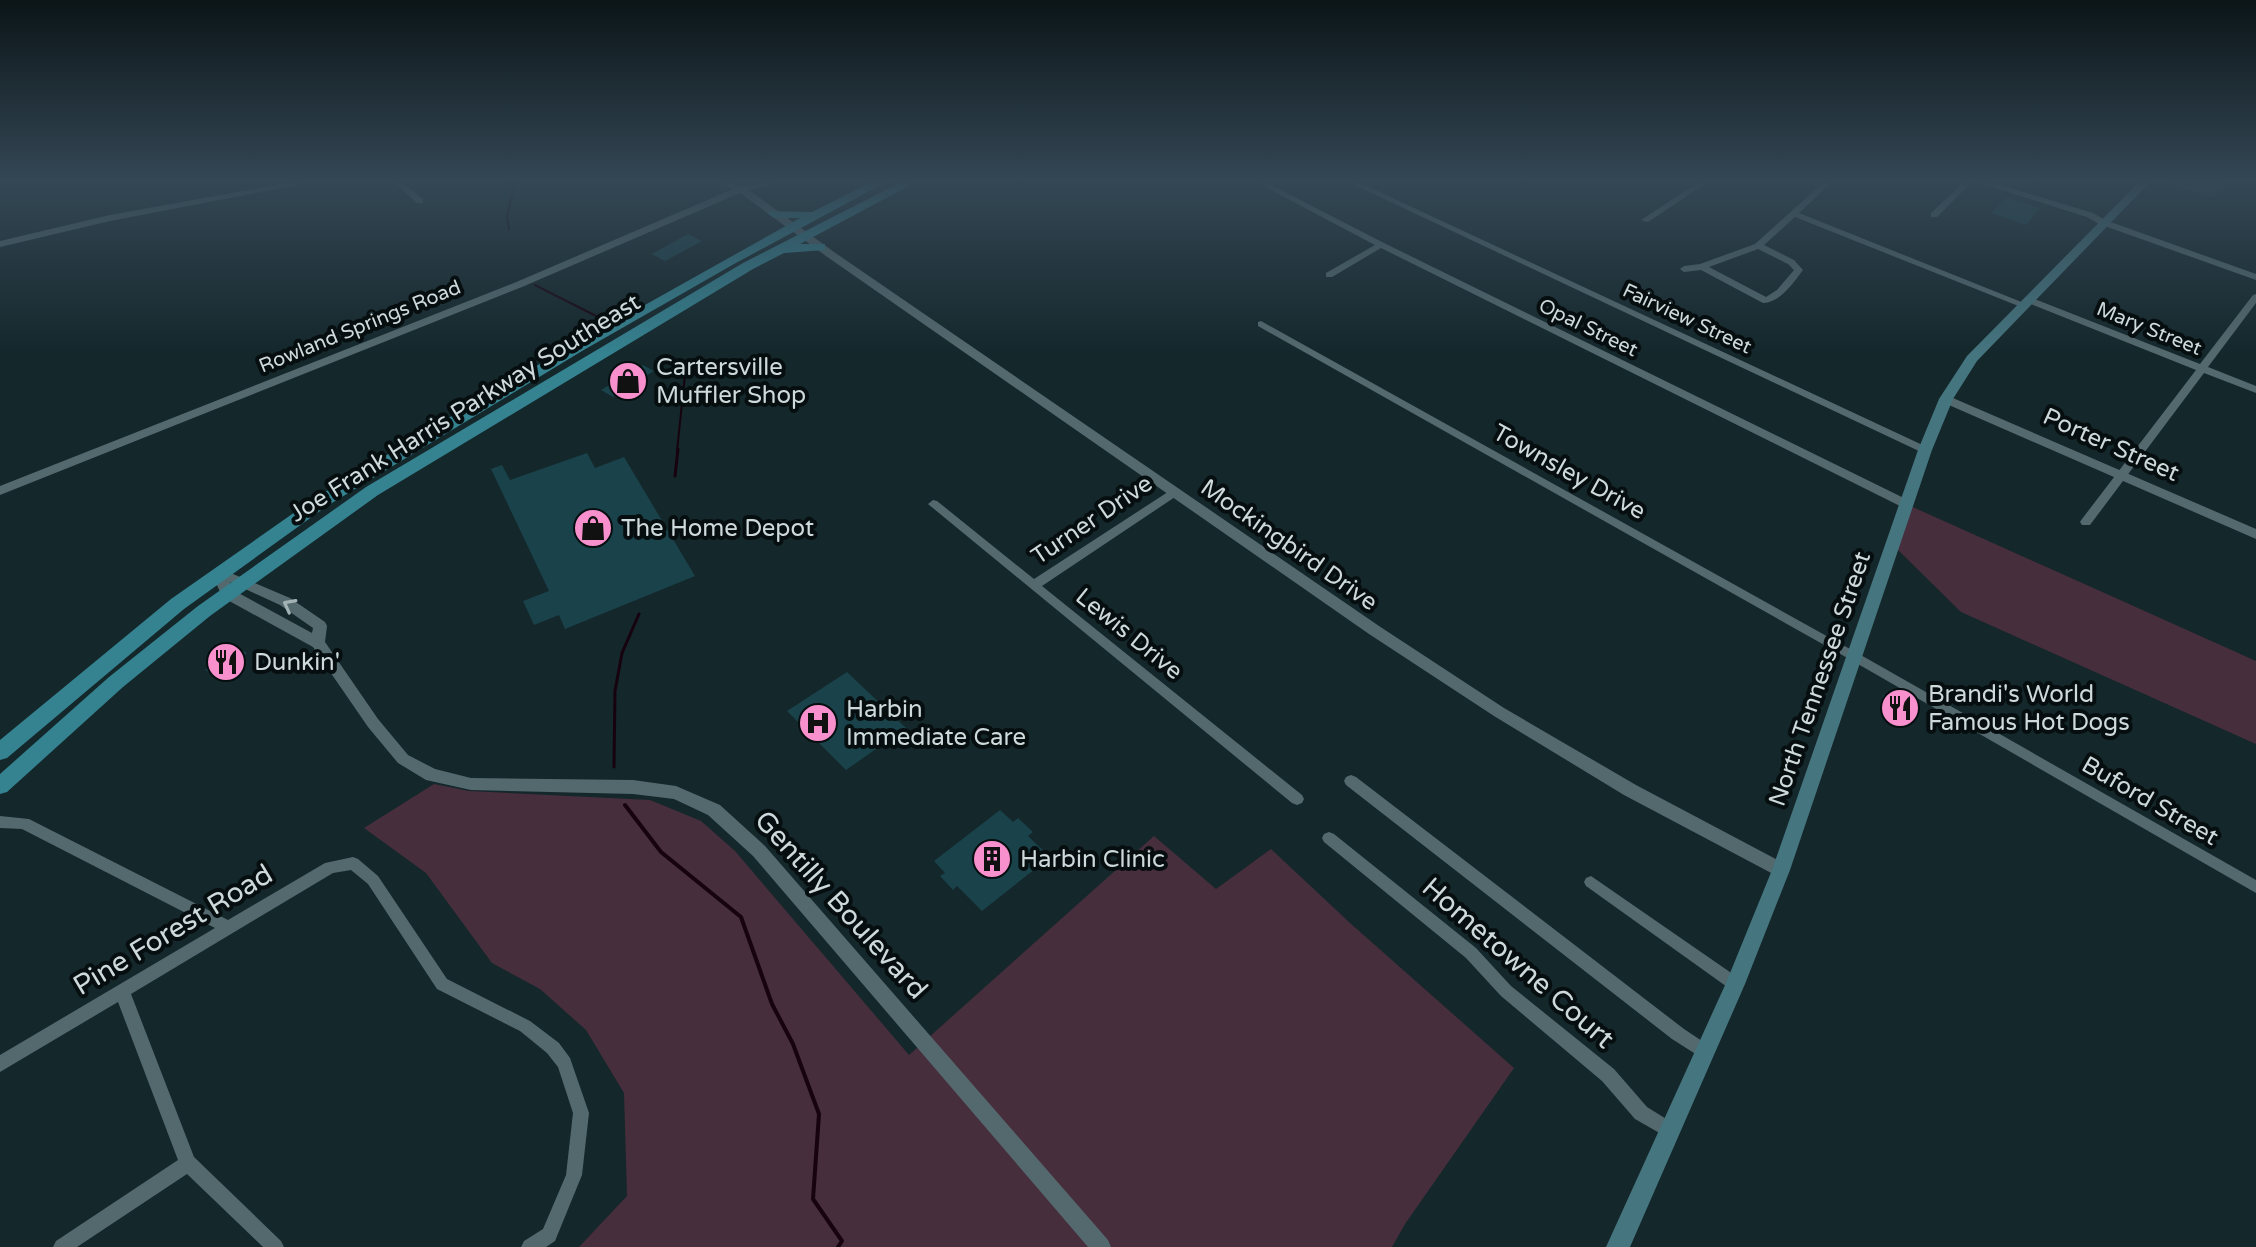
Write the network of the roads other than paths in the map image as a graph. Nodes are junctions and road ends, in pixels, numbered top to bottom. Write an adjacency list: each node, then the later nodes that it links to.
1 (25, 238): 14 (street)
2 (625, 238): 32 (street, Rowland Springs Road)
3 (772, 238): 15 (main road)
4 (777, 238): 15 (main road, Joe Frank Harris Parkway Southeast)
5 (780, 238): 29 (main road)
6 (792, 238): 15 (main road, Joe Frank Harris Parkway Southeast)
7 (808, 238): 18 (street, Mockingbird Drive)
8 (1368, 238): 16 (street, Opal Street)
9 (1472, 238): 30 (street, Fairview Street)
10 (1766, 238): 17 (street)
11 (1859, 238): 24 (street, Mary Street)
12 (2090, 238): 24 (main road, North Tennessee Street)
13 (2147, 238): 22 (street)
14 (0, 244)
15 (770, 245): 18 (main road); 29 (main road, Joe Frank Harris Parkway Southeast); 38 (main road, Joe Frank Harris Parkway Southeast)
16 (1381, 245): 21 (street); 35 (street, Opal Street)
17 (1758, 246): 19 (street); 19 (street)
18 (820, 247): 33 (street, Mockingbird Drive)
19 (1702, 267): 20 (street)
20 (1684, 269)
21 (1329, 275)
22 (2256, 277)
23 (2256, 297): 26 (street)
24 (2027, 302): 26 (street, Mary Street); 28 (main road, North Tennessee Street)
25 (1261, 324): 40 (street, Townsley Drive)
26 (2202, 369): 27 (street, Mary Street); 31 (street)
27 (2256, 390)
28 (1946, 399): 30 (main road, North Tennessee Street); 31 (street, Porter Street)
29 (518, 401): 38 (main road, Joe Frank Harris Parkway Southeast)
30 (1925, 450): 35 (main road, North Tennessee Street)
31 (2121, 474): 36 (street); 37 (street, Porter Street)
32 (0, 491)
33 (1174, 492): 39 (street, Turner Drive); 48 (street, Mockingbird Drive)
34 (933, 504): 39 (street, Lewis Drive)
35 (1906, 504): 40 (main road, North Tennessee Street)
36 (2086, 522)
37 (2256, 534)
38 (227, 581): 41 (main road, Joe Frank Harris Parkway Southeast); 42 (main road); 44 (main road, Joe Frank Harris Parkway Southeast); 62 (street, Gentilly Boulevard)
39 (1034, 585): 45 (street, Lewis Drive)
40 (1855, 657): 48 (main road, North Tennessee Street); 50 (street, Buford Street)
41 (0, 752)
42 (0, 770)
43 (1351, 781): 54 (street)
44 (0, 786)
45 (1297, 799)
46 (0, 822): 51 (street)
47 (1329, 838): 56 (street, Hometowne Court)
48 (1781, 870): 52 (main road, North Tennessee Street)
49 (1591, 882): 52 (street)
50 (2256, 887)
51 (229, 928): 53 (street, Pine Forest Road); 58 (street, Pine Forest Road)
52 (1735, 984): 54 (main road, North Tennessee Street)
53 (122, 991): 55 (street, Pine Forest Road); 57 (street)
54 (1705, 1052): 56 (main road, North Tennessee Street)
55 (0, 1064)
56 (1670, 1131): 63 (main road, North Tennessee Street)
57 (188, 1163): 59 (street); 60 (street)
58 (552, 1241): 61 (street)
59 (62, 1247)
60 (275, 1247)
61 (530, 1247)
62 (1101, 1247)
63 (1618, 1247)

